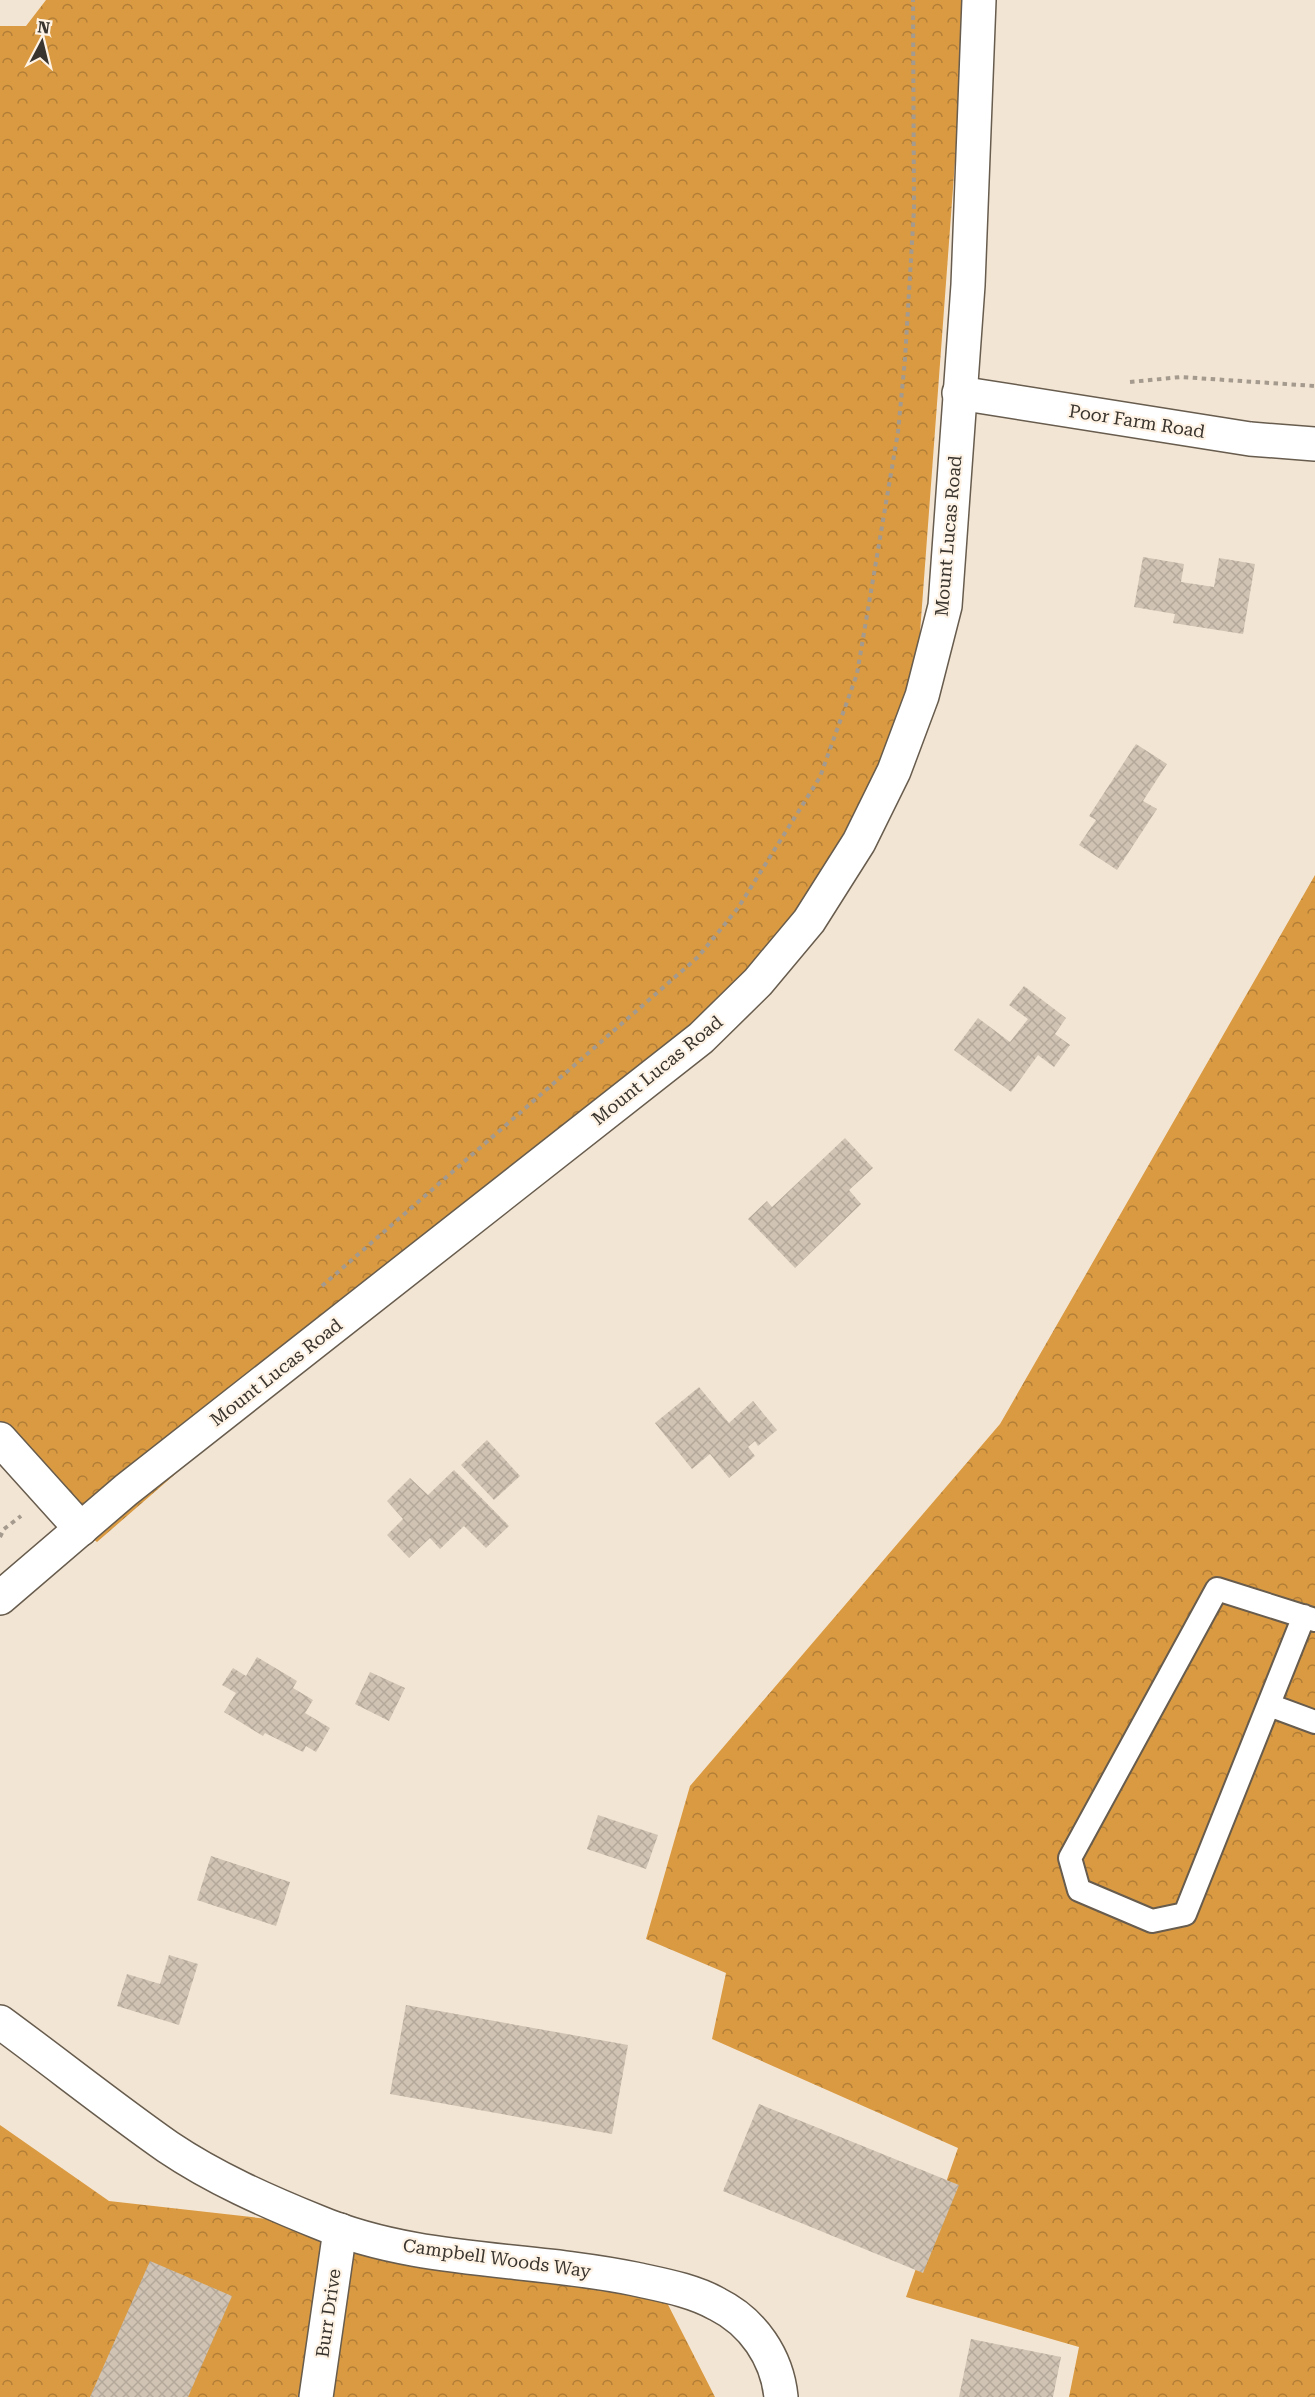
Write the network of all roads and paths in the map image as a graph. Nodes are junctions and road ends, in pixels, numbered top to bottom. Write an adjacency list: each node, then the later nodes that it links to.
1 (913, 0): 7 (path)
2 (980, 0): 5 (street, Mount Lucas Road)
3 (1125, 382): 4 (path)
4 (1315, 386)
5 (960, 393): 6 (street, Poor Farm Road); 10 (street, Mount Lucas Road)
6 (1315, 444)
7 (316, 1292)
8 (0, 1439): 10 (street)
9 (26, 1512): 11 (path)
10 (81, 1529): 12 (street, Mount Lucas Road)
11 (0, 1537)
12 (0, 1598)
13 (1310, 1618): 14 (lane); 14 (lane)
14 (1269, 1705): 15 (lane)
15 (1315, 1722)
16 (0, 2022): 17 (street, Campbell Woods Way)
17 (340, 2230): 18 (street, Burr Drive); 19 (street, Campbell Woods Way)
18 (316, 2397)
19 (782, 2397)

